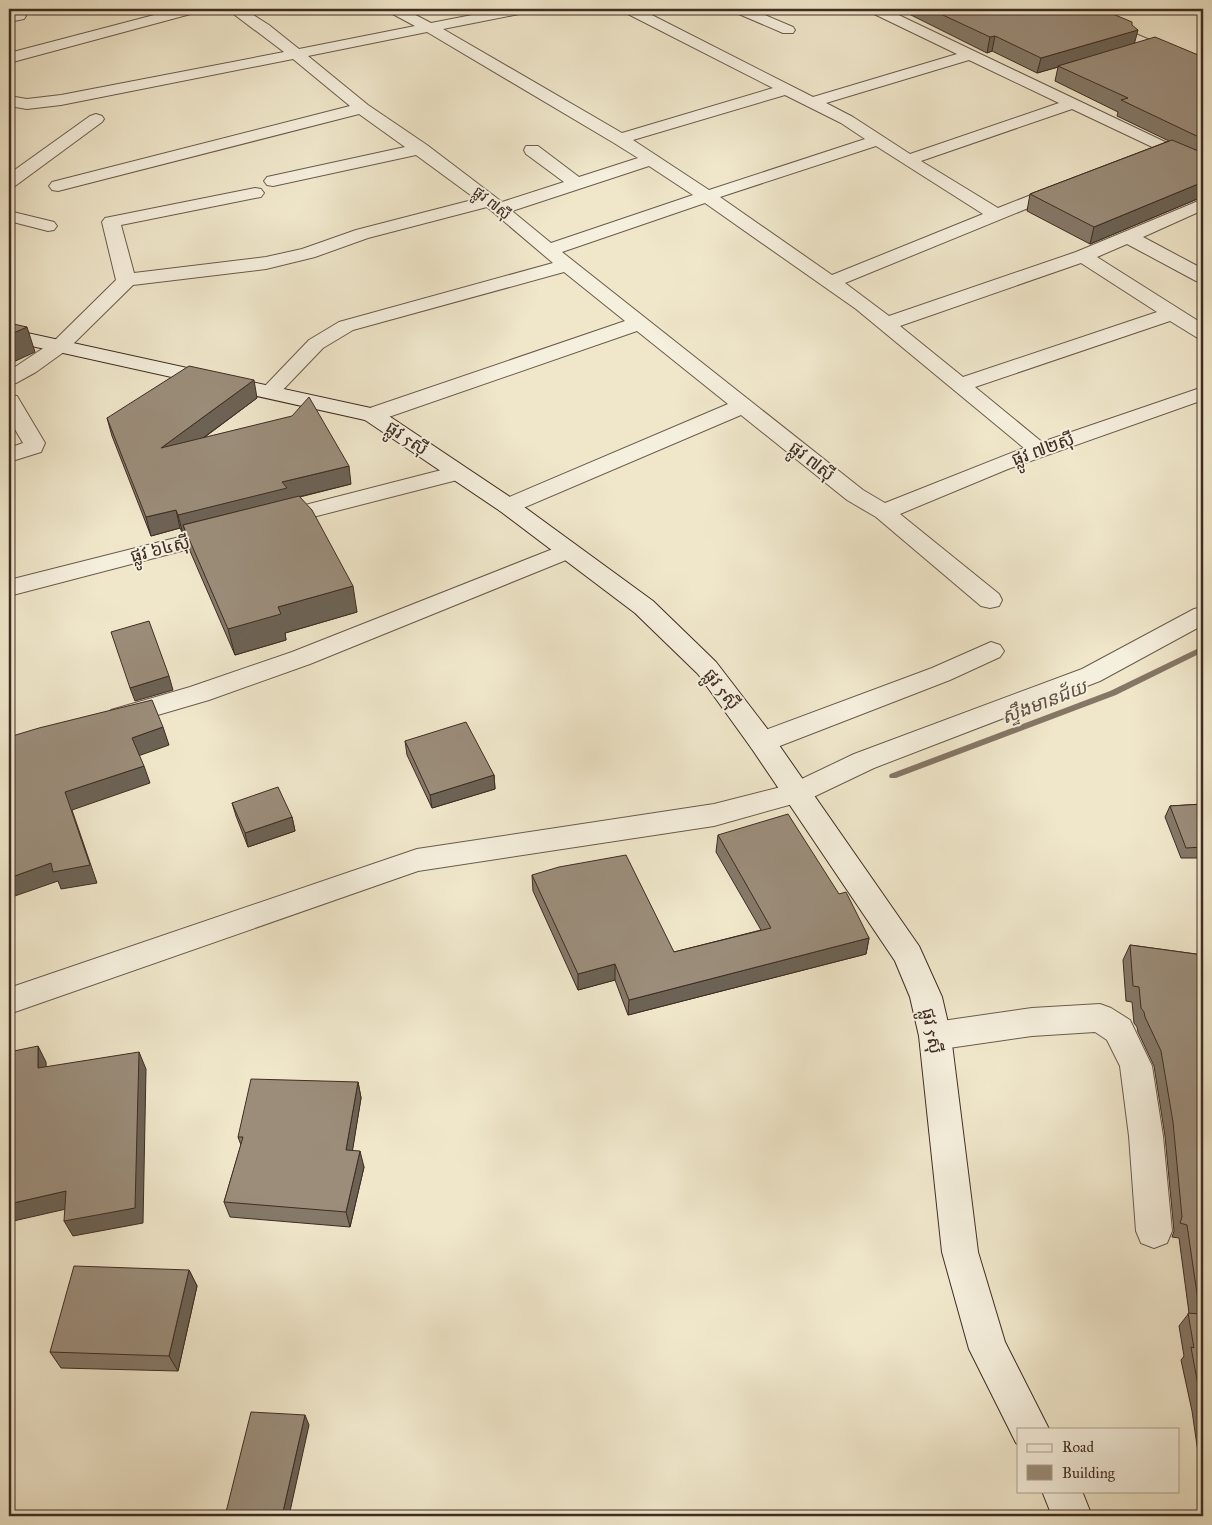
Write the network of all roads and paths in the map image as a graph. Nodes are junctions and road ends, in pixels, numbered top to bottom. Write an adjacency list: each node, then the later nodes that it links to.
1 (193, 9): 15 (street)
2 (234, 9): 13 (street, ផ្លូវ ៧ស៊ី)
3 (394, 9): 8 (street)
4 (524, 9): 8 (street)
5 (629, 9): 19 (street)
6 (739, 9): 9 (street)
7 (875, 9): 14 (street)
8 (430, 28): 13 (street); 25 (street)
9 (788, 30)
10 (1126, 34): 11 (street)
11 (1153, 46): 12 (street); 16 (street)
12 (1135, 52)
13 (295, 55): 20 (street); 23 (street, ផ្លូវ ៧ស៊ី)
14 (969, 55): 18 (street); 21 (street)
15 (9, 58)
16 (1203, 68)
17 (1054, 75): 18 (street)
18 (1027, 83): 22 (street)
19 (787, 89): 21 (street); 25 (street)
20 (9, 101)
21 (812, 102): 26 (street)
22 (1072, 104): 27 (street); 32 (street)
23 (362, 108): 28 (street, ផ្លូវ ៧ស៊ី); 38 (street)
24 (96, 119): 36 (street)
25 (620, 139): 31 (street)
26 (879, 140): 32 (street); 40 (street)
27 (1167, 148): 30 (street); 33 (street)
28 (421, 149): 35 (street); 42 (street, ផ្លូវ ៧ស៊ី)
29 (532, 150): 37 (street)
30 (1149, 156)
31 (652, 159): 37 (street); 40 (street)
32 (908, 160): 43 (street)
33 (1203, 166)
34 (1083, 180): 43 (street)
35 (273, 181)
36 (9, 182)
37 (577, 184): 42 (street)
38 (58, 186)
39 (255, 193): 51 (street)
40 (708, 197): 47 (street); 52 (street)
41 (1203, 204): 46 (street)
42 (494, 205): 47 (street, ផ្លូវ ៧ស៊ី); 51 (street)
43 (996, 214): 52 (street)
44 (9, 216): 45 (street)
45 (48, 226)
46 (1129, 237): 48 (street); 50 (street)
47 (548, 250): 49 (street, ផ្លូវ ៧ស៊ី)
48 (1083, 256): 53 (street); 55 (street)
49 (567, 265): 54 (street, ផ្លូវ ៧ស៊ី); 61 (street)
50 (1203, 277)
51 (126, 281): 58 (street)
52 (829, 283): 55 (street)
53 (1174, 313): 56 (street); 60 (street)
54 (640, 323): 64 (street, ផ្លូវ ៧ស៊ី); 65 (street)
55 (886, 324): 60 (street)
56 (1203, 333)
57 (9, 335): 58 (street, ផ្លូវ 5ស៊ី)
58 (61, 345): 59 (street); 61 (street, ផ្លូវ 5ស៊ី)
59 (9, 379)
60 (960, 384): 66 (street)
61 (270, 392): 65 (street, ផ្លូវ 5ស៊ី)
62 (1203, 393): 66 (street, ផ្លូវ ៧២ស៊ី)
63 (9, 400): 67 (street)
64 (743, 406): 69 (street); 70 (street, ផ្លូវ ៧ស៊ី)
65 (372, 415): 68 (street, ផ្លូវ 5ស៊ី)
66 (1039, 450): 70 (street, ផ្លូវ ៧២ស៊ី)
67 (9, 455)
68 (457, 473): 69 (street, ផ្លូវ 5ស៊ី); 72 (street, ផ្លូវ ៦៤ស៊ី)
69 (508, 506): 71 (street, ផ្លូវ 5ស៊ី)
70 (884, 512): 73 (street, ផ្លូវ ៧ស៊ី)
71 (568, 551): 76 (street); 77 (street, ផ្លូវ 5ស៊ី)
72 (9, 588)
73 (990, 600)
74 (1203, 615): 78 (street)
75 (991, 651): 77 (street)
76 (98, 722)
77 (762, 742): 78 (street, ផ្លូវ 5ស៊ី)
78 (797, 793): 79 (street); 80 (street, ផ្លូវ 5ស៊ី)
79 (9, 1001)
80 (935, 1036): 81 (street); 82 (street, ផ្លូវ 5ស៊ី)
81 (1154, 1231)
82 (1029, 1428)
83 (1062, 1492): 84 (street)
84 (1072, 1516)

